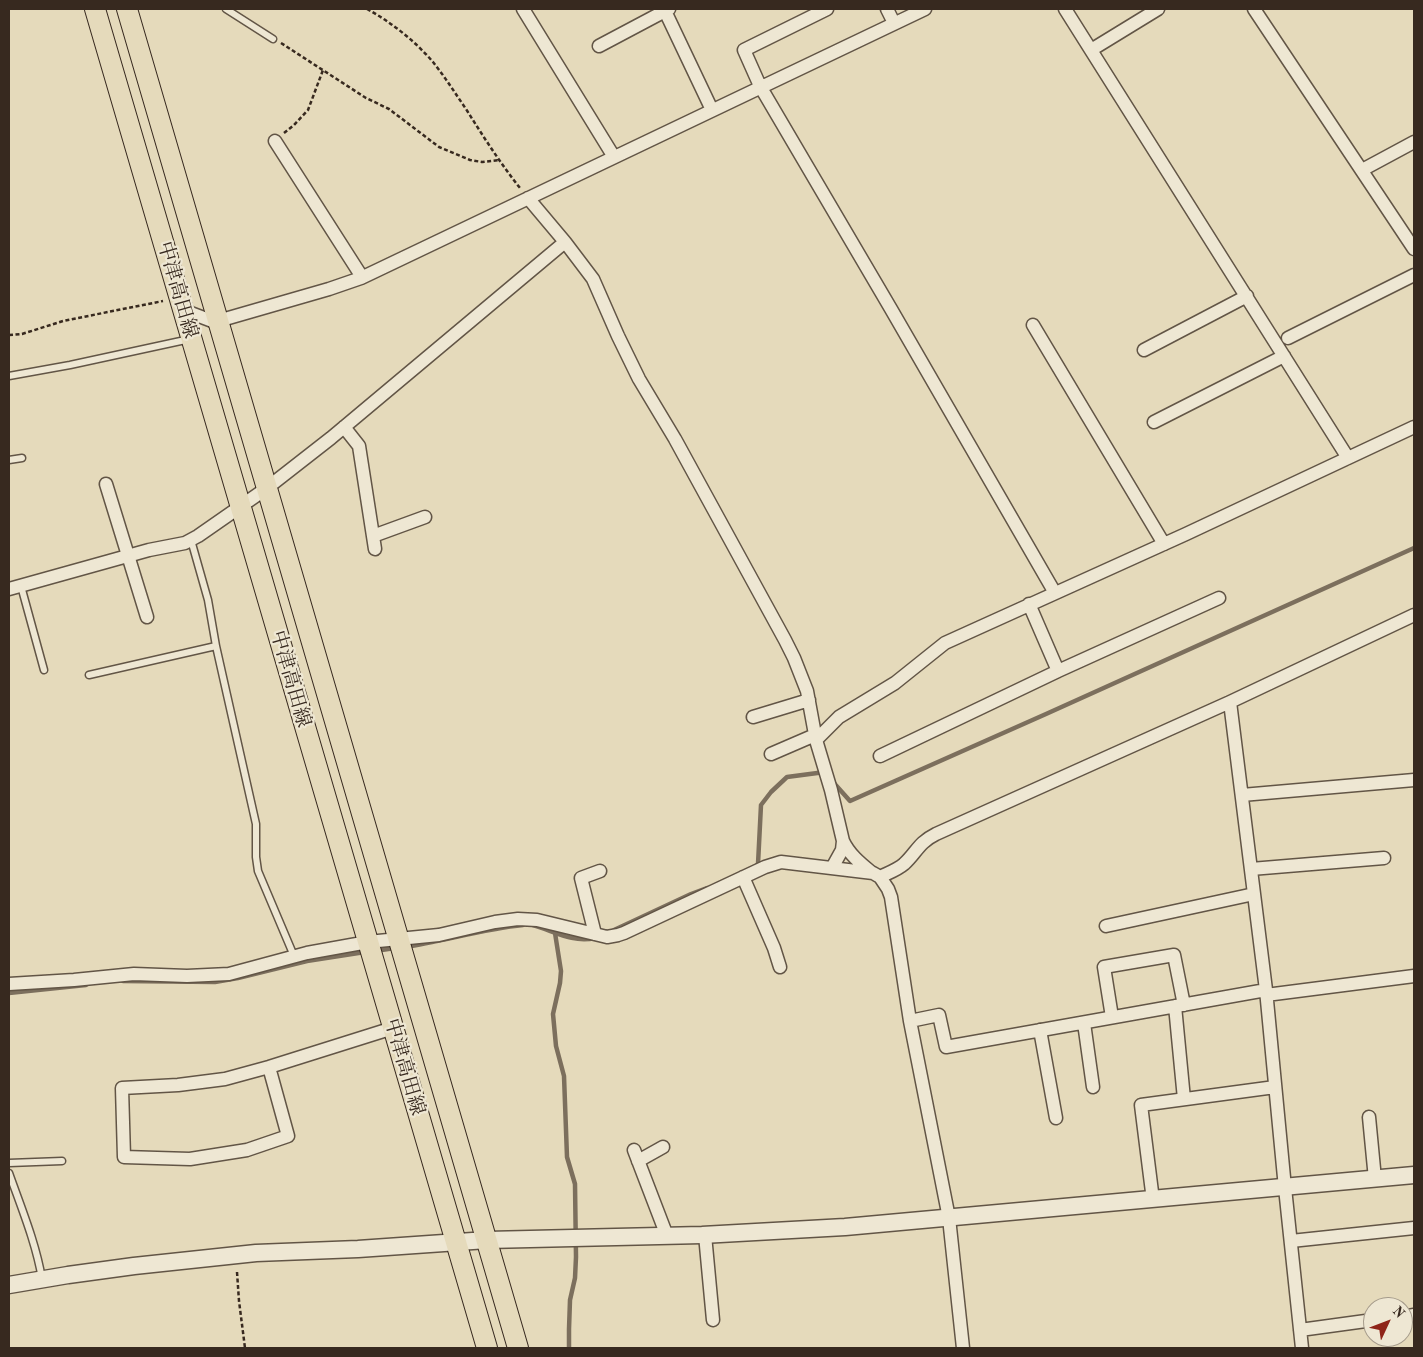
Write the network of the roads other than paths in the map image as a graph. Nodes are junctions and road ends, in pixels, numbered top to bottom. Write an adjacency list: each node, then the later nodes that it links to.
1 (95, 9): 28 (main road, 中津高田線)
2 (127, 9): 29 (main road, 中津高田線)
3 (226, 9): 13 (lane)
4 (523, 9): 20 (street)
5 (828, 9): 16 (street)
6 (887, 9): 12 (street)
7 (924, 9): 12 (street)
8 (1066, 9): 15 (street)
9 (1158, 9): 15 (street)
10 (1254, 9): 21 (street)
11 (668, 10): 14 (street); 17 (street)
12 (894, 23): 16 (street)
13 (273, 38)
14 (599, 46)
15 (1092, 50): 27 (street)
16 (760, 86): 17 (street); 52 (street)
17 (712, 110): 20 (street)
18 (275, 141): 26 (street)
19 (1414, 142): 21 (street)
20 (614, 157): 22 (street)
21 (1362, 170): 24 (street)
22 (528, 198): 23 (street); 26 (street)
23 (565, 242): 37 (street); 61 (street)
24 (1414, 249)
25 (1414, 275): 32 (street)
26 (362, 277): 29 (street)
27 (1247, 296): 33 (street); 34 (street)
28 (181, 304): 29 (street); 31 (main road, 中津高田線)
29 (218, 321): 43 (main road, 中津高田線)
30 (1032, 326): 48 (street)
31 (191, 338): 35 (lane); 44 (main road, 中津高田線)
32 (1288, 338)
33 (1144, 350)
34 (1284, 356): 36 (street); 40 (street)
35 (9, 376)
36 (1154, 422)
37 (344, 427): 43 (street); 46 (street)
38 (1414, 427): 40 (street)
39 (22, 458): 41 (lane)
40 (1348, 458): 48 (street)
41 (9, 460)
42 (106, 484): 50 (street)
43 (267, 488): 44 (street); 79 (main road, 中津高田線)
44 (240, 507): 47 (street); 80 (main road, 中津高田線)
45 (425, 517): 46 (street)
46 (373, 536): 49 (street)
47 (191, 540): 50 (street); 57 (lane)
48 (1164, 544): 52 (street)
49 (375, 549)
50 (128, 556): 51 (street); 56 (street)
51 (15, 588): 58 (lane)
52 (1055, 593): 54 (street)
53 (1219, 598): 59 (street)
54 (1029, 604): 59 (street); 64 (street)
55 (1414, 615): 62 (street)
56 (147, 617)
57 (216, 646): 60 (lane); 81 (lane)
58 (44, 670)
59 (1058, 671): 66 (street)
60 (89, 675)
61 (809, 700): 63 (street); 64 (street)
62 (1230, 702): 68 (street); 74 (street)
63 (753, 717)
64 (816, 737): 65 (street); 69 (street)
65 (771, 754)
66 (880, 756)
67 (1414, 780): 68 (street)
68 (1242, 795): 72 (street)
69 (843, 840): 71 (street); 74 (street)
70 (1384, 858): 72 (street)
71 (832, 868): 74 (street); 75 (street)
72 (1251, 869): 76 (street)
73 (600, 871): 78 (street)
74 (876, 875): 88 (street)
75 (743, 877): 78 (street); 82 (street)
76 (1254, 894): 77 (street); 85 (street)
77 (1106, 926)
78 (595, 934): 79 (street)
79 (398, 939): 80 (street); 110 (main road, 中津高田線)
80 (368, 942): 81 (street); 90 (main road, 中津高田線)
81 (294, 956): 84 (street)
82 (780, 967)
83 (1414, 976): 85 (street)
84 (9, 984)
85 (1266, 993): 86 (street); 94 (street)
86 (1179, 1006): 87 (street); 87 (street); 95 (street)
87 (1112, 1018): 89 (street)
88 (910, 1020): 91 (street); 106 (street)
89 (1084, 1023): 91 (street); 93 (street)
90 (393, 1028): 92 (street); 112 (main road, 中津高田線)
91 (1040, 1030): 97 (street)
92 (269, 1067): 92 (street)
93 (1093, 1087)
94 (1275, 1087): 95 (street); 104 (street)
95 (1184, 1099): 105 (street)
96 (1369, 1117): 103 (street)
97 (1056, 1118)
98 (663, 1147): 109 (street)
99 (62, 1161): 100 (lane)
100 (9, 1163)
101 (9, 1173): 113 (lane)
102 (1414, 1175): 103 (street)
103 (1375, 1179): 104 (street)
104 (1285, 1188): 105 (street); 111 (street)
105 (1153, 1200): 106 (street)
106 (949, 1218): 108 (street); 120 (street)
107 (1414, 1228): 111 (street)
108 (705, 1235): 109 (street); 115 (street)
109 (667, 1236): 110 (street)
110 (486, 1240): 112 (street); 119 (main road, 中津高田線)
111 (1291, 1241): 117 (street)
112 (455, 1242): 113 (street); 118 (main road, 中津高田線)
113 (42, 1279): 114 (street)
114 (9, 1284)
115 (713, 1320)
116 (1363, 1321): 117 (street)
117 (1300, 1330): 121 (street)
118 (487, 1348)
119 (518, 1348)
120 (963, 1348)
121 (1302, 1348)

